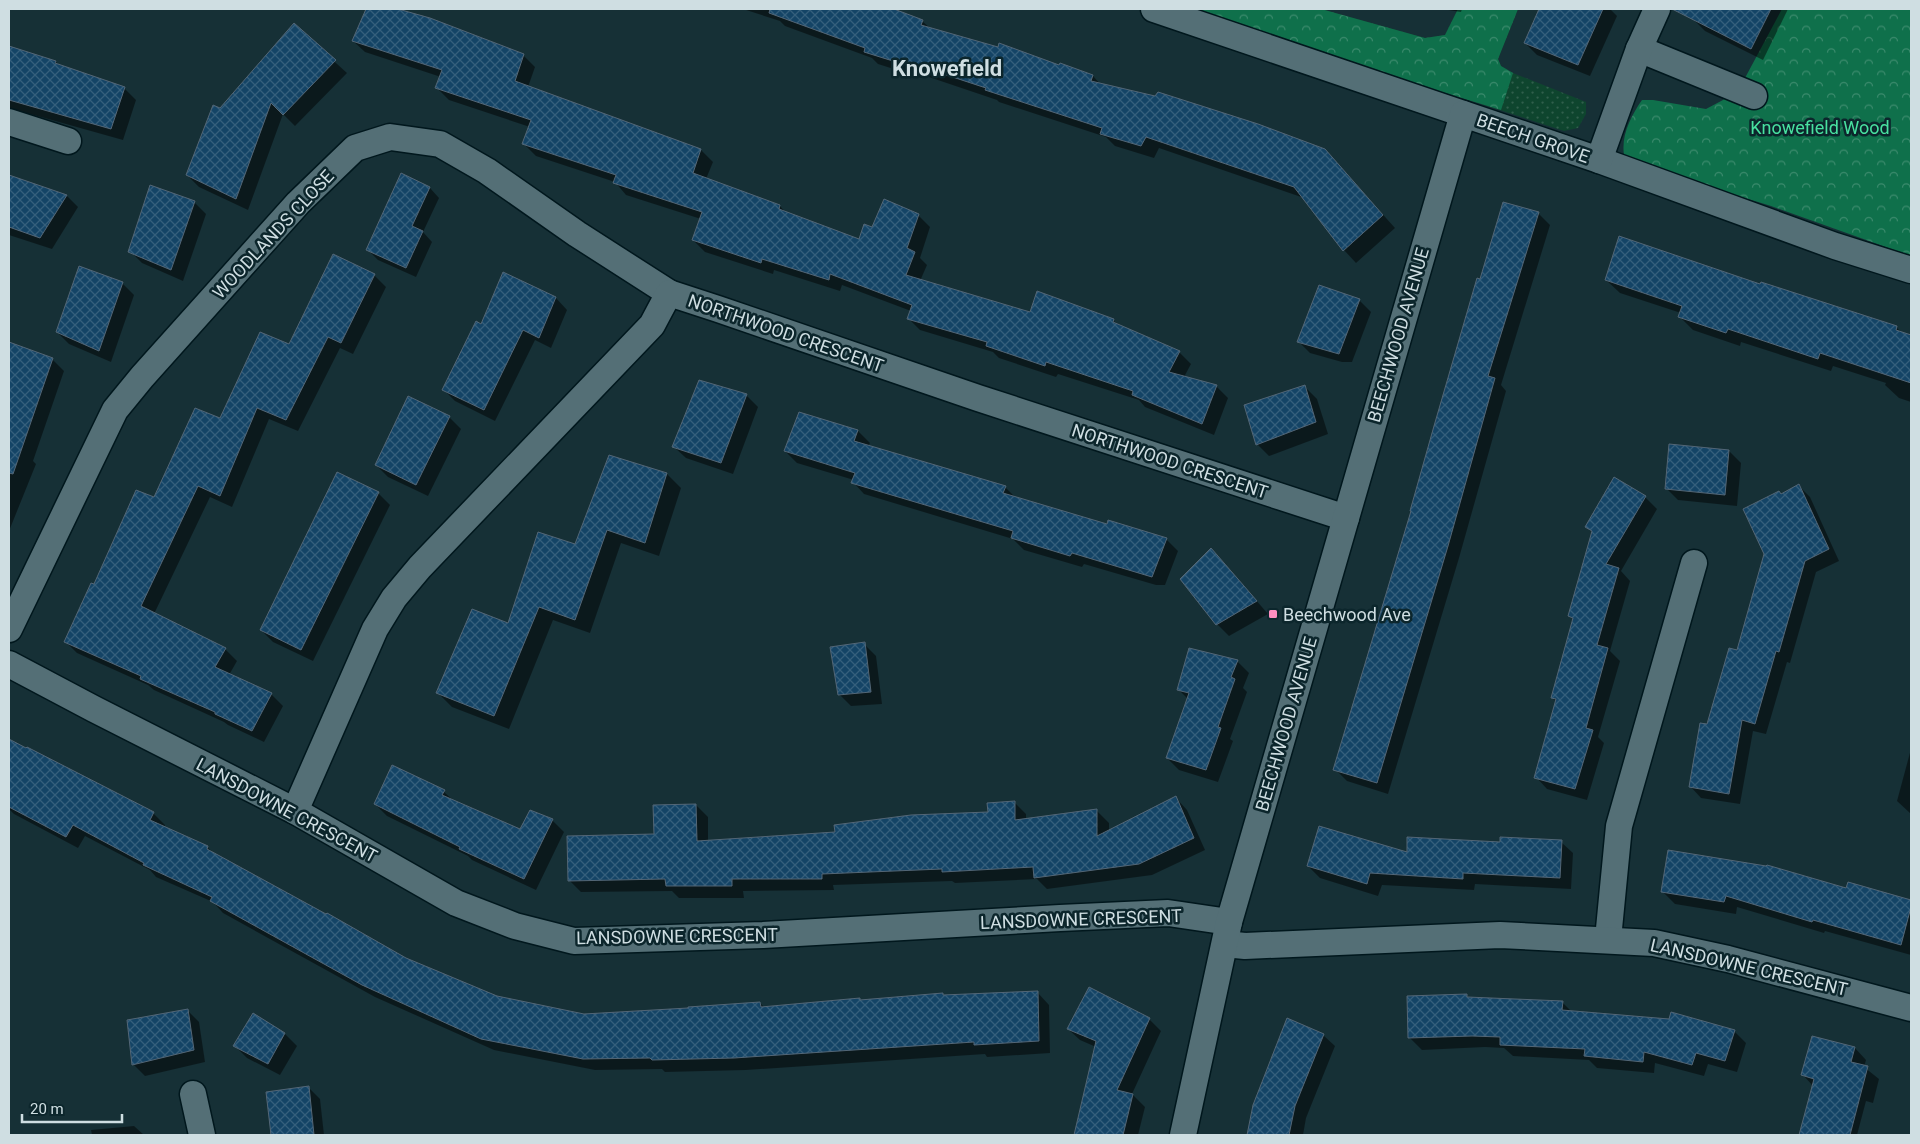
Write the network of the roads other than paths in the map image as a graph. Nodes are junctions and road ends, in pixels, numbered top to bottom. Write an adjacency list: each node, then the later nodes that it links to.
1 (1154, 9): 5 (street, BEECH GROVE)
2 (1657, 9): 3 (street)
3 (1640, 48): 4 (street); 8 (street)
4 (1754, 96)
5 (1463, 114): 8 (street, BEECH GROVE); 11 (street, BEECHWOOD AVENUE)
6 (9, 122): 7 (street)
7 (68, 141)
8 (1599, 160): 9 (street, BEECH GROVE)
9 (1911, 270)
10 (669, 293): 11 (street, NORTHWOOD CRESCENT); 13 (street, WOODLANDS CLOSE); 15 (street, NORTHWOOD CRESCENT)
11 (1346, 518): 16 (street, BEECHWOOD AVENUE)
12 (1694, 563): 17 (street)
13 (9, 629)
14 (9, 664): 15 (street, LANSDOWNE CRESCENT)
15 (295, 811): 16 (street, LANSDOWNE CRESCENT)
16 (1227, 933): 17 (street, LANSDOWNE CRESCENT); 21 (street, BEECHWOOD AVENUE)
17 (1608, 940): 18 (street, LANSDOWNE CRESCENT)
18 (1911, 1008)
19 (193, 1094): 20 (street)
20 (202, 1135)
21 (1183, 1135)

